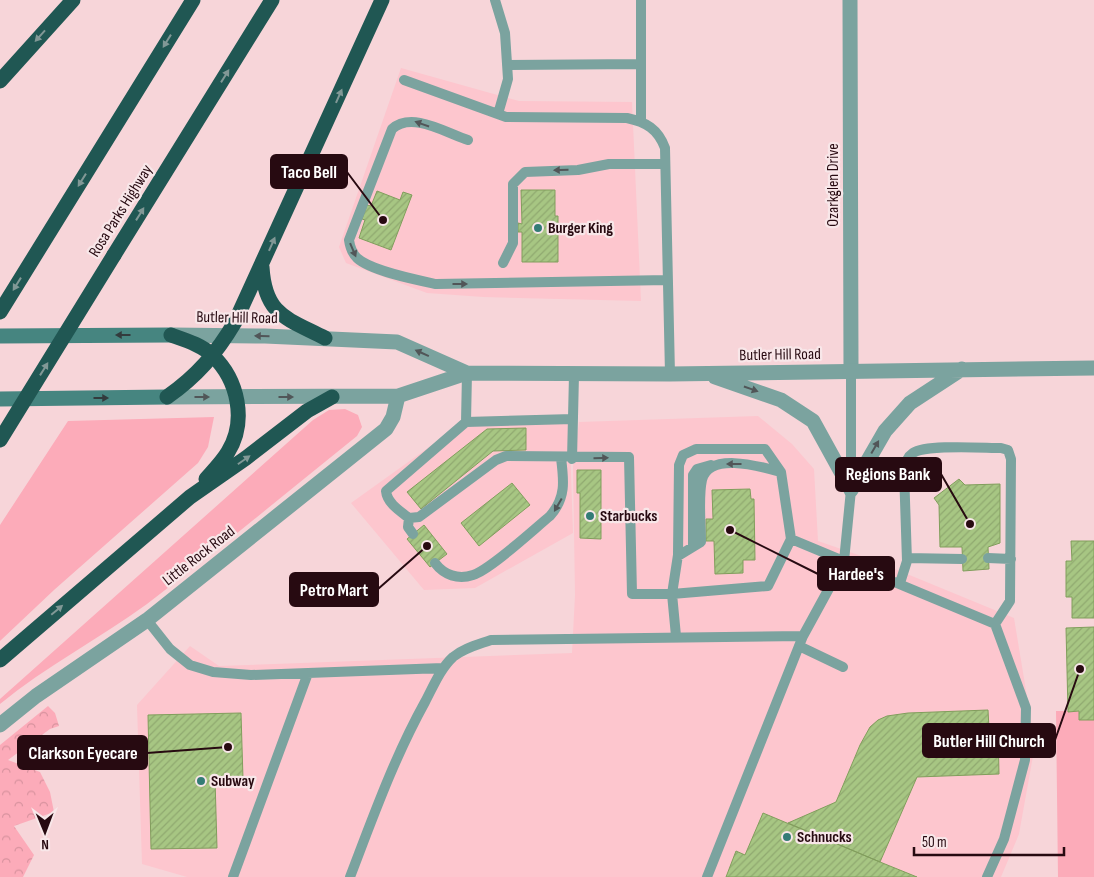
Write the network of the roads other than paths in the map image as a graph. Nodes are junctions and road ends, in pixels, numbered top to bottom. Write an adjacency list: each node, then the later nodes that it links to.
1 (73, 0): 11 (highway, one-way to 11)
2 (193, 0): 19 (highway, one-way to 19)
3 (272, 0): 39 (highway, Rosa Parks Highway, one-way to 3, bridge)
4 (382, 0): 17 (highway, one-way to 4)
5 (495, 0): 9 (lane)
6 (641, 0): 8 (lane)
7 (850, 0): 27 (street, Ozarkglen Drive)
8 (641, 64): 9 (lane); 13 (lane)
9 (507, 65): 12 (lane)
10 (404, 80): 12 (lane)
11 (0, 81)
12 (498, 114): 13 (lane)
13 (641, 121): 15 (lane)
14 (468, 140): 18 (lane, one-way to 18)
15 (665, 164): 16 (lane, one-way to 16); 18 (lane)
16 (503, 263)
17 (262, 267): 21 (highway); 23 (highway)
18 (668, 280): 29 (lane)
19 (0, 312)
20 (171, 335): 21 (street, Butler Hill Road); 22 (main road, Butler Hill Road, one-way to 22); 24 (highway)
21 (227, 335): 23 (street, Butler Hill Road, one-way to 21); 24 (highway)
22 (0, 336)
23 (325, 338): 28 (street, Butler Hill Road, one-way to 23)
24 (213, 356): 33 (highway); 35 (highway)
25 (1094, 368): 26 (street, Butler Hill Road)
26 (962, 369): 27 (street, Butler Hill Road); 43 (street, one-way to 26)
27 (851, 370): 30 (street, Butler Hill Road); 43 (lane)
28 (467, 373): 31 (street, Butler Hill Road); 32 (street, Butler Hill Road); 38 (lane)
29 (670, 374): 30 (street, Butler Hill Road); 31 (street, Butler Hill Road)
30 (704, 374): 43 (street, one-way to 43)
31 (574, 375): 37 (lane)
32 (398, 396): 34 (street, Butler Hill Road); 57 (street, Little Rock Road)
33 (238, 397): 34 (street, Butler Hill Road, one-way to 34); 35 (street, Butler Hill Road, one-way to 33); 44 (highway)
34 (332, 397): 44 (highway, one-way to 34)
35 (167, 398): 36 (main road, Butler Hill Road, one-way to 35)
36 (0, 399)
37 (573, 419): 38 (lane); 41 (lane)
38 (466, 422): 45 (lane)
39 (0, 440)
40 (561, 458): 41 (lane); 45 (lane); 54 (lane, one-way to 54)
41 (572, 459): 56 (lane, one-way to 56)
42 (781, 472): 47 (lane); 48 (lane, one-way to 48); 48 (lane)
43 (851, 490): 53 (lane)
44 (190, 497): 62 (highway, one-way to 44)
45 (409, 518): 46 (lane)
46 (413, 534)
47 (791, 539): 53 (lane); 56 (lane)
48 (678, 556): 56 (lane)
49 (907, 558): 51 (lane); 52 (lane); 55 (lane)
50 (988, 558): 52 (lane)
51 (962, 559)
52 (1010, 559): 58 (lane)
53 (844, 561): 55 (lane); 60 (lane)
54 (436, 563)
55 (900, 583): 58 (lane)
56 (672, 594): 59 (lane)
57 (147, 620): 65 (lane); 66 (street, Little Rock Road)
58 (995, 624): 70 (lane)
59 (676, 636): 60 (lane); 64 (lane)
60 (803, 636): 61 (lane)
61 (799, 646): 63 (lane); 69 (lane)
62 (0, 660)
63 (843, 667)
64 (443, 668): 65 (lane); 68 (lane)
65 (308, 673): 67 (lane)
66 (0, 725)
67 (233, 877)
68 (350, 877)
69 (707, 877)
70 (987, 877)

